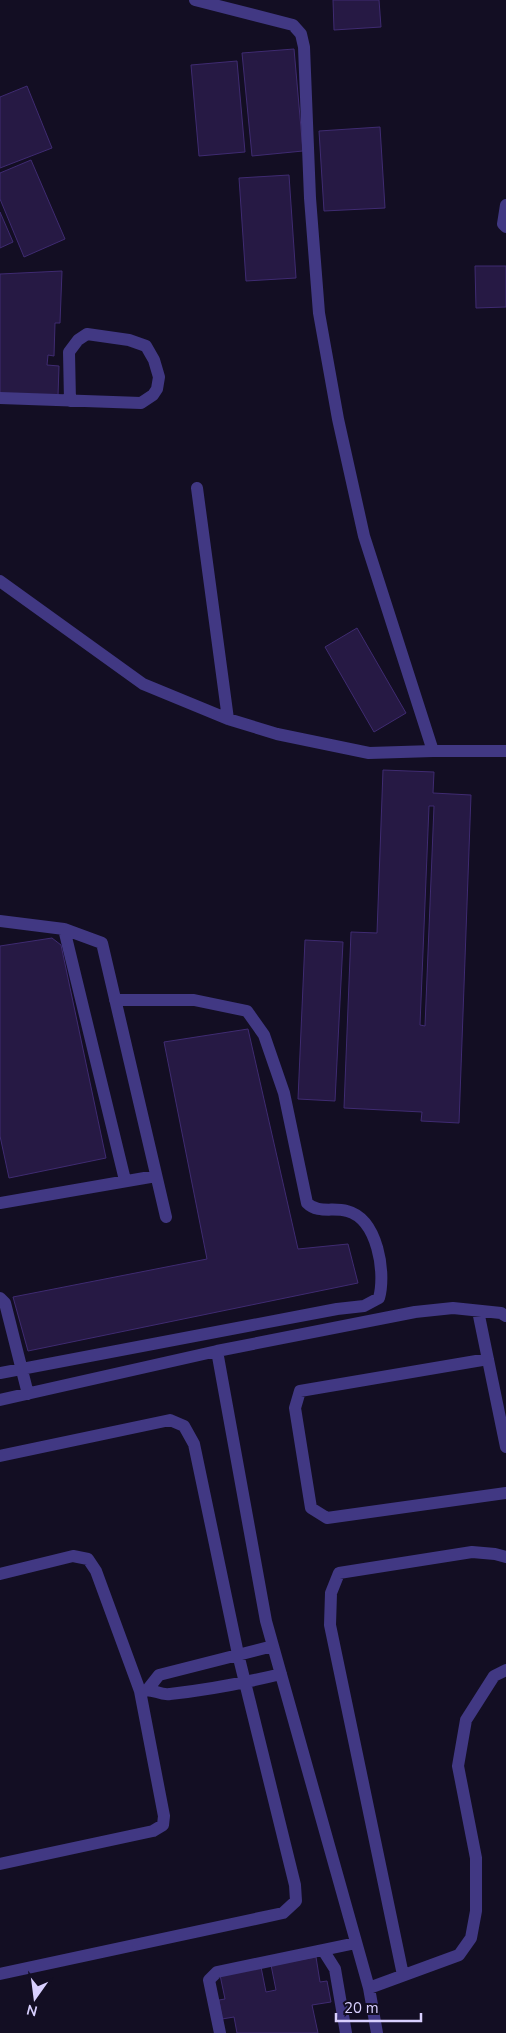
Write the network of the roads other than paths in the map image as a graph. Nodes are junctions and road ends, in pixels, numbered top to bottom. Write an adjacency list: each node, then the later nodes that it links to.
1 (195, 0): 9 (street)
2 (506, 205): 3 (street)
3 (506, 227)
4 (0, 398): 5 (street)
5 (70, 402): 5 (street)
6 (196, 488): 8 (street)
7 (0, 581): 8 (street)
8 (228, 719): 9 (street)
9 (433, 751): 10 (street)
10 (506, 751)
11 (0, 921): 12 (street)
12 (64, 929): 13 (street); 15 (street)
13 (115, 1000): 14 (street); 23 (street)
14 (156, 1176): 15 (street); 17 (street)
15 (126, 1180): 16 (street)
16 (0, 1202)
17 (166, 1217)
18 (0, 1298): 23 (street)
19 (478, 1310): 20 (street); 21 (street); 22 (street)
20 (506, 1316)
21 (217, 1351): 25 (street); 32 (street)
22 (488, 1359): 27 (street); 29 (street)
23 (22, 1368): 24 (street); 25 (street)
24 (0, 1373)
25 (28, 1394): 26 (street)
26 (0, 1400)
27 (506, 1447)
28 (0, 1456): 33 (street)
29 (506, 1493)
30 (506, 1557): 42 (street)
31 (0, 1574): 37 (street)
32 (273, 1646): 33 (street); 35 (street)
33 (238, 1654): 36 (street); 37 (street)
34 (506, 1670): 42 (street)
35 (281, 1674): 36 (street); 39 (street)
36 (245, 1683): 37 (street); 41 (street)
37 (144, 1690): 38 (street)
38 (0, 1864)
39 (356, 1943): 40 (street); 43 (street)
40 (323, 1950): 44 (street); 45 (street)
41 (0, 1974)
42 (403, 1975): 43 (street)
43 (368, 1988): 46 (street)
44 (220, 2033)
45 (346, 2033)
46 (377, 2033)

